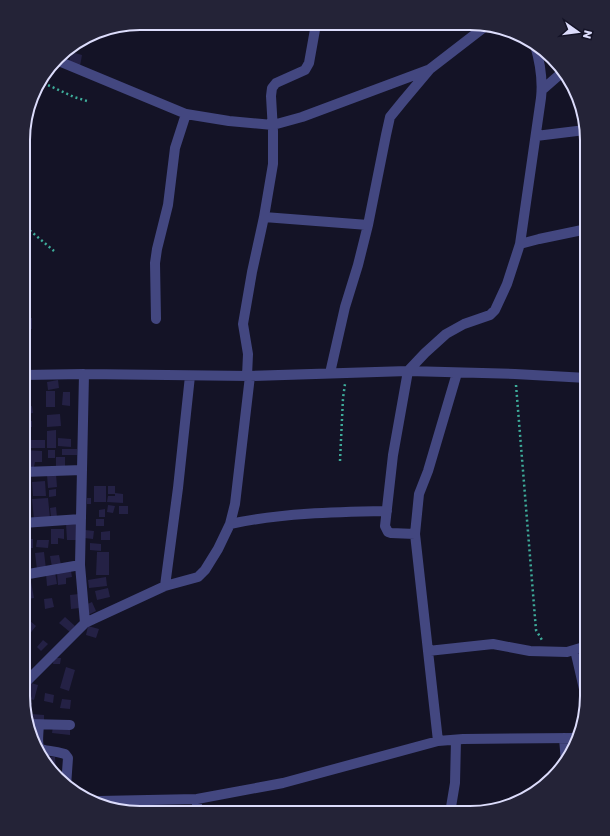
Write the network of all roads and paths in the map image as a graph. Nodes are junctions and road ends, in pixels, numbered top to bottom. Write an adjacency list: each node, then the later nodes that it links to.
1 (315, 30): 11 (street)
2 (480, 31): 5 (street)
3 (538, 54): 8 (street)
4 (62, 62): 10 (street)
5 (430, 69): 11 (street); 15 (street)
6 (559, 76): 8 (street)
7 (46, 84): 9 (path)
8 (542, 90): 13 (street)
9 (86, 101)
10 (186, 114): 11 (street); 20 (street)
11 (273, 125): 14 (street)
12 (579, 131): 13 (street)
13 (536, 136): 18 (street)
14 (264, 217): 15 (street); 29 (street)
15 (368, 225): 22 (street)
16 (580, 230): 18 (street)
17 (30, 231): 19 (path)
18 (520, 244): 21 (street)
19 (54, 251)
20 (156, 319)
21 (408, 371): 23 (street); 25 (street); 34 (street)
22 (330, 373): 25 (street); 29 (street)
23 (457, 373): 26 (street); 38 (street)
24 (84, 374): 27 (street); 28 (street); 32 (street)
25 (346, 374): 31 (path)
26 (515, 374): 30 (street); 46 (path)
27 (30, 375)
28 (190, 376): 29 (street); 41 (street)
29 (248, 376): 37 (street)
30 (580, 378)
31 (340, 461)
32 (82, 470): 33 (street); 35 (street)
33 (30, 472)
34 (387, 511): 37 (street); 38 (street)
35 (81, 519): 36 (street); 39 (street)
36 (30, 523)
37 (230, 524): 41 (street)
38 (415, 534): 44 (street)
39 (80, 565): 40 (street); 42 (street)
40 (30, 574)
41 (165, 586): 42 (street)
42 (85, 623): 48 (street)
43 (580, 648): 45 (street)
44 (428, 650): 46 (street); 54 (street)
45 (575, 650): 46 (street); 47 (street)
46 (550, 652)
47 (580, 672)
48 (30, 678)
49 (34, 724): 50 (street)
50 (70, 725)
51 (564, 738): 52 (street); 53 (street); 56 (street)
52 (572, 738)
53 (456, 740): 54 (street); 61 (street)
54 (438, 741): 58 (street)
55 (45, 750): 57 (street)
56 (565, 751)
57 (67, 778)
58 (197, 799): 59 (street); 60 (street)
59 (108, 801)
60 (197, 806)
61 (451, 806)

